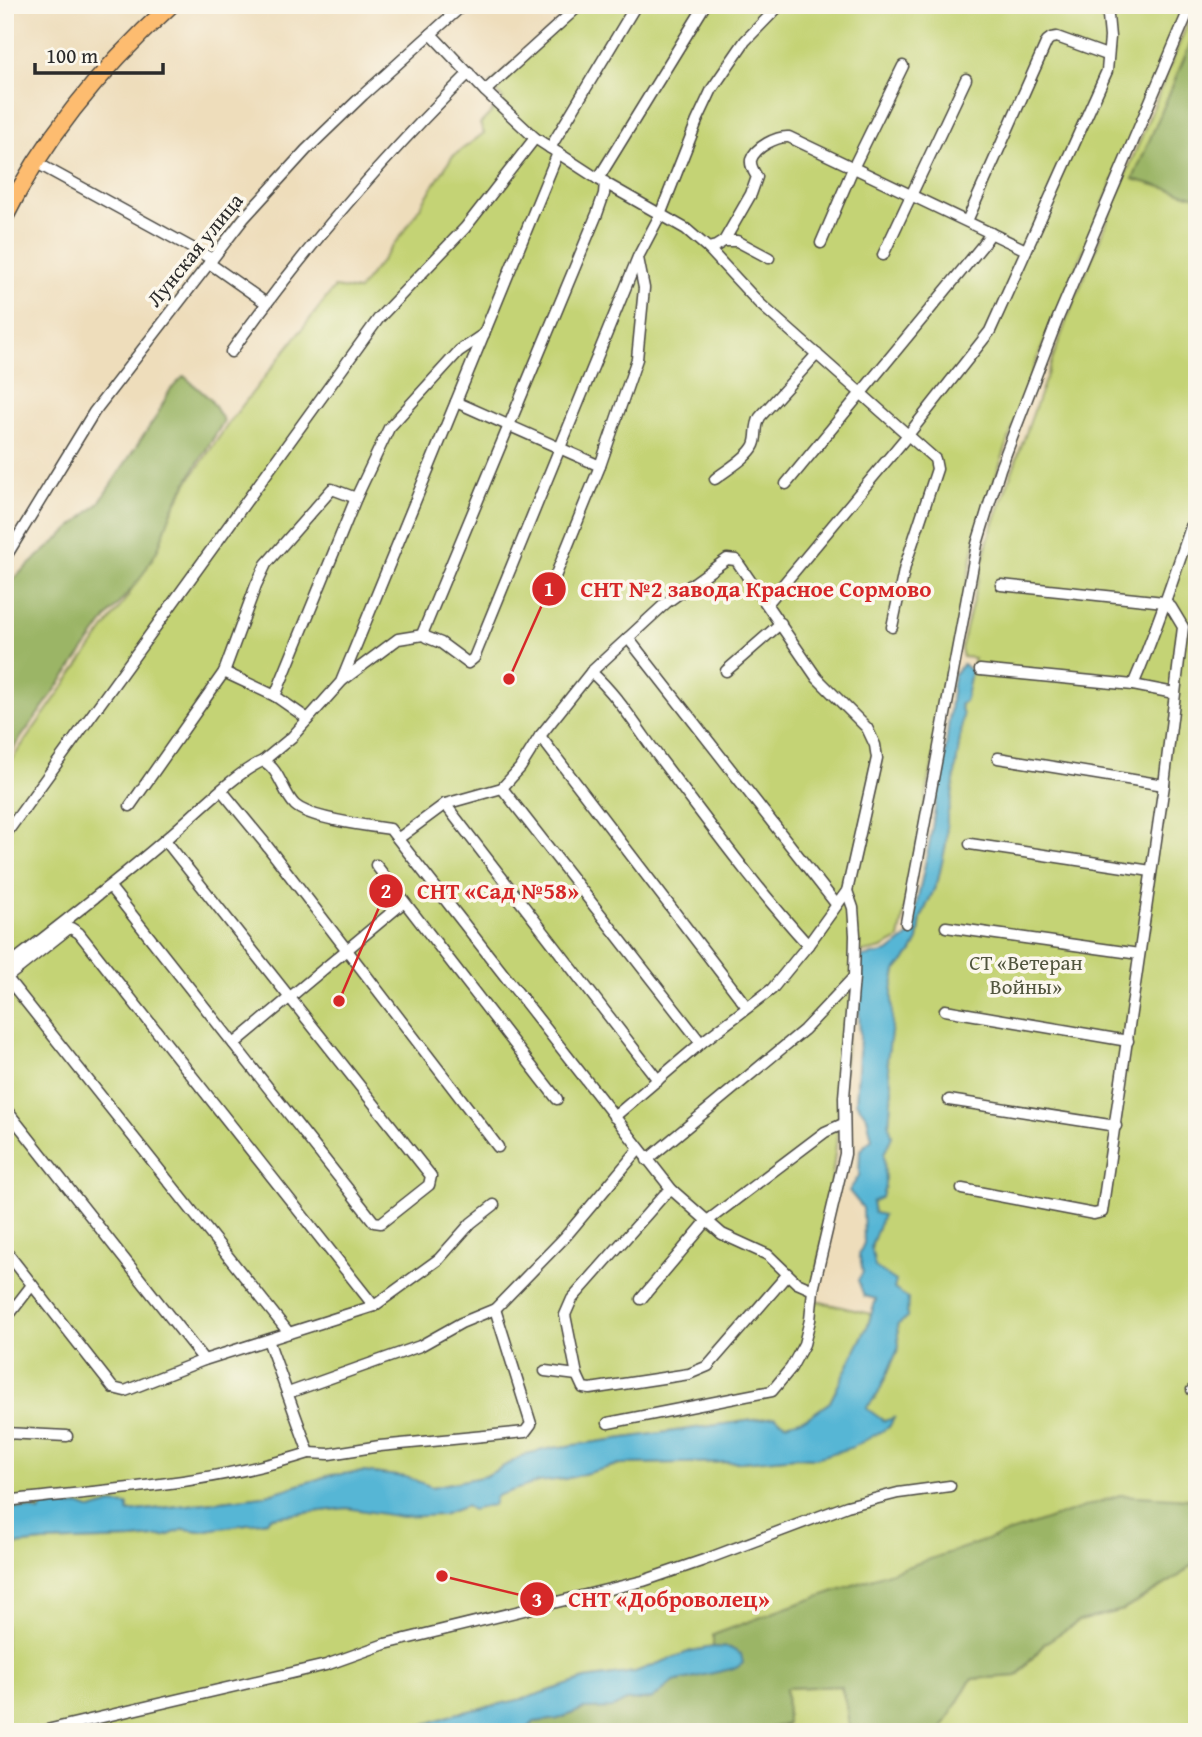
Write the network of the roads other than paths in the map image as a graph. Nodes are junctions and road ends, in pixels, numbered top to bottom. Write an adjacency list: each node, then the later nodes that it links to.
1 (171, 5): 17 (main road)
2 (463, 5): 9 (street, Лунская улица)
3 (580, 5): 14 (street)
4 (636, 5): 16 (street)
5 (705, 5): 19 (street)
6 (780, 5): 21 (street)
7 (1107, 5): 10 (street)
8 (1191, 5): 83 (street)
9 (432, 34): 12 (street); 32 (street, Лунская улица)
10 (1107, 55): 23 (street); 28 (street)
11 (903, 65): 18 (street)
12 (469, 73): 14 (street); 33 (street)
13 (966, 79): 20 (street)
14 (485, 91): 15 (street)
15 (536, 138): 16 (street); 73 (street)
16 (554, 151): 19 (street); 34 (street)
17 (35, 162): 22 (main road); 32 (street)
18 (854, 166): 20 (street); 25 (street); 26 (street)
19 (601, 180): 21 (street); 39 (street)
20 (911, 194): 23 (street); 29 (street)
21 (660, 215): 27 (street); 30 (street)
22 (5, 217)
23 (967, 221): 24 (street)
24 (991, 233): 28 (street); 37 (street)
25 (724, 241): 27 (street); 31 (street)
26 (821, 243)
27 (708, 248): 36 (street)
28 (1026, 250): 40 (street)
29 (883, 255)
30 (638, 257): 41 (street); 42 (street)
31 (769, 258)
32 (210, 261): 33 (street); 47 (street, Лунская улица)
33 (266, 303): 35 (street)
34 (484, 333): 38 (street); 45 (street)
35 (231, 352)
36 (817, 354): 37 (street); 43 (street)
37 (861, 394): 40 (street); 44 (street)
38 (456, 402): 39 (street); 60 (street)
39 (508, 424): 41 (street); 54 (street)
40 (908, 435): 51 (street); 53 (street)
41 (561, 449): 42 (street); 54 (street)
42 (600, 466): 49 (street)
43 (715, 479)
44 (786, 484)
45 (355, 498): 58 (street); 63 (street)
46 (1197, 509): 50 (street)
47 (5, 558)
48 (1001, 586): 50 (street)
49 (548, 594)
50 (1164, 601): 61 (street); 62 (street)
51 (767, 604): 52 (street); 55 (street)
52 (781, 623): 57 (street); 80 (street)
53 (892, 627)
54 (423, 635): 60 (street)
55 (628, 638): 59 (street); 82 (street)
56 (980, 670): 61 (street)
57 (726, 671)
58 (224, 672): 63 (street); 72 (street)
59 (591, 672): 65 (street); 85 (street)
60 (341, 682): 64 (street)
61 (1133, 685): 62 (street)
62 (1174, 693): 68 (street)
63 (275, 696): 64 (street)
64 (308, 719): 67 (street)
65 (540, 736): 69 (street); 91 (street)
66 (998, 758): 68 (street)
67 (263, 761): 70 (street); 74 (street)
68 (1164, 785): 78 (street)
69 (502, 788): 71 (street); 94 (street)
70 (222, 791): 75 (street); 86 (street)
71 (445, 804): 74 (street); 96 (street)
72 (130, 806)
73 (5, 835)
74 (399, 838): 100 (street)
75 (165, 840): 79 (street); 90 (street)
76 (970, 844): 78 (street)
77 (376, 865): 81 (street)
78 (1151, 871): 87 (street)
79 (110, 887): 88 (street); 95 (street)
80 (847, 891): 82 (street); 89 (street)
81 (404, 902): 86 (street); 97 (street)
82 (836, 904): 85 (street)
83 (906, 923)
84 (946, 927): 87 (street)
85 (808, 945): 91 (street)
86 (347, 950): 90 (street); 103 (street)
87 (1139, 954): 93 (street)
88 (6, 975): 115 (street); 118 (street)
89 (854, 977): 101 (street); 105 (street)
90 (289, 998): 95 (street); 95 (street)
91 (747, 1007): 94 (street)
92 (945, 1010): 93 (street)
93 (1128, 1041): 102 (street)
94 (701, 1043): 96 (street)
95 (234, 1044)
96 (658, 1080): 100 (street)
97 (557, 1099)
98 (949, 1100): 102 (street)
99 (5, 1108): 120 (street)
100 (614, 1117): 104 (street)
101 (843, 1124): 109 (street); 113 (street)
102 (1116, 1126): 106 (street)
103 (498, 1147)
104 (639, 1149): 105 (street); 116 (street)
105 (647, 1160): 107 (street)
106 (962, 1189)
107 (672, 1190): 109 (street); 122 (street)
108 (494, 1205): 115 (street)
109 (706, 1222): 111 (street); 114 (street)
110 (5, 1250): 112 (street)
111 (787, 1275): 113 (street); 122 (street)
112 (32, 1285): 117 (street); 120 (street)
113 (813, 1290): 124 (street)
114 (641, 1299)
115 (374, 1306): 118 (street)
116 (495, 1309): 123 (street); 127 (street)
117 (5, 1320)
118 (289, 1333): 119 (street)
119 (268, 1340): 120 (street); 123 (street)
120 (204, 1360)
121 (545, 1371): 122 (street)
122 (577, 1375)
123 (288, 1393): 127 (street)
124 (608, 1423)
125 (5, 1433): 126 (street)
126 (67, 1436)
127 (309, 1454): 129 (street)
128 (950, 1486): 130 (street)
129 (5, 1500)
130 (38, 1732)

